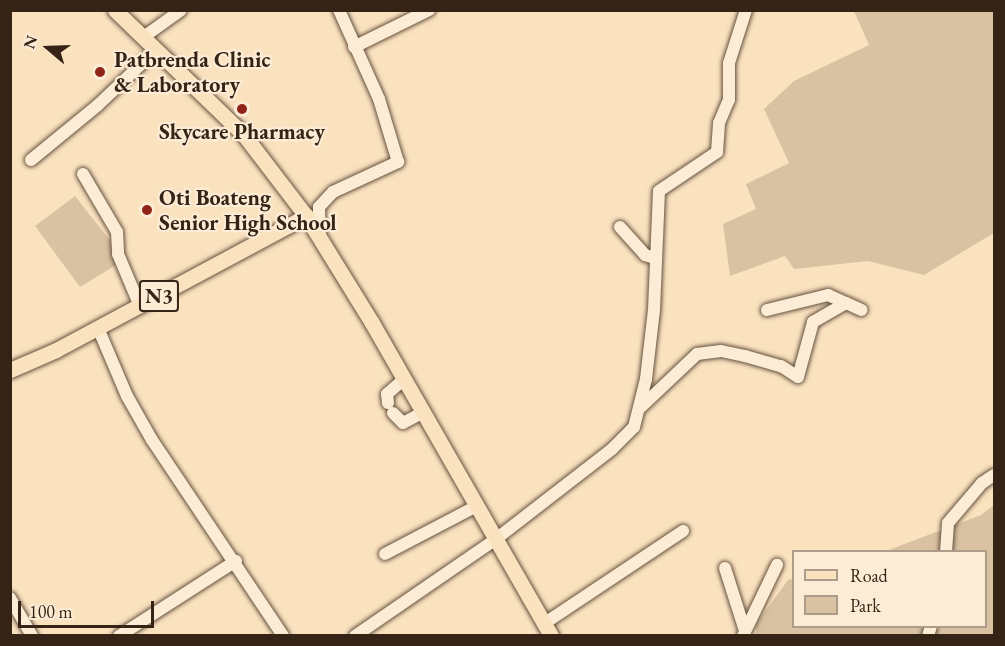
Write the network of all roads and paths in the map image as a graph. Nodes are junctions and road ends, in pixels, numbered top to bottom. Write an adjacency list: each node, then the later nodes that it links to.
1 (116, 10): 6 (main road)
2 (181, 10): 6 (street)
3 (339, 10): 7 (street)
4 (429, 10): 7 (street)
5 (746, 10): 14 (street)
6 (145, 36): 8 (main road)
7 (354, 46): 13 (street)
8 (157, 49): 9 (street); 11 (main road)
9 (31, 160)
10 (83, 174): 16 (street)
11 (306, 216): 13 (main road); 16 (main road, N3)
12 (620, 227): 14 (street)
13 (320, 239): 21 (main road)
14 (655, 258): 22 (street)
15 (846, 303): 17 (street); 18 (street); 22 (street)
16 (140, 306): 19 (main road, N3)
17 (767, 310)
18 (862, 310)
19 (98, 328): 20 (main road, N3); 30 (street)
20 (10, 370)
21 (404, 379): 23 (main road); 23 (street)
22 (641, 407): 27 (street)
23 (424, 412): 25 (main road)
24 (994, 475): 28 (street)
25 (477, 506): 27 (main road); 29 (street)
26 (682, 531): 34 (street)
27 (496, 539): 34 (main road); 39 (street)
28 (946, 550)
29 (385, 554)
30 (236, 561): 37 (street); 38 (street)
31 (777, 565): 35 (street)
32 (725, 568): 35 (street)
33 (10, 598): 36 (street)
34 (548, 629)
35 (744, 632)
36 (32, 636)
37 (118, 636)
38 (283, 636)
39 (356, 636)

